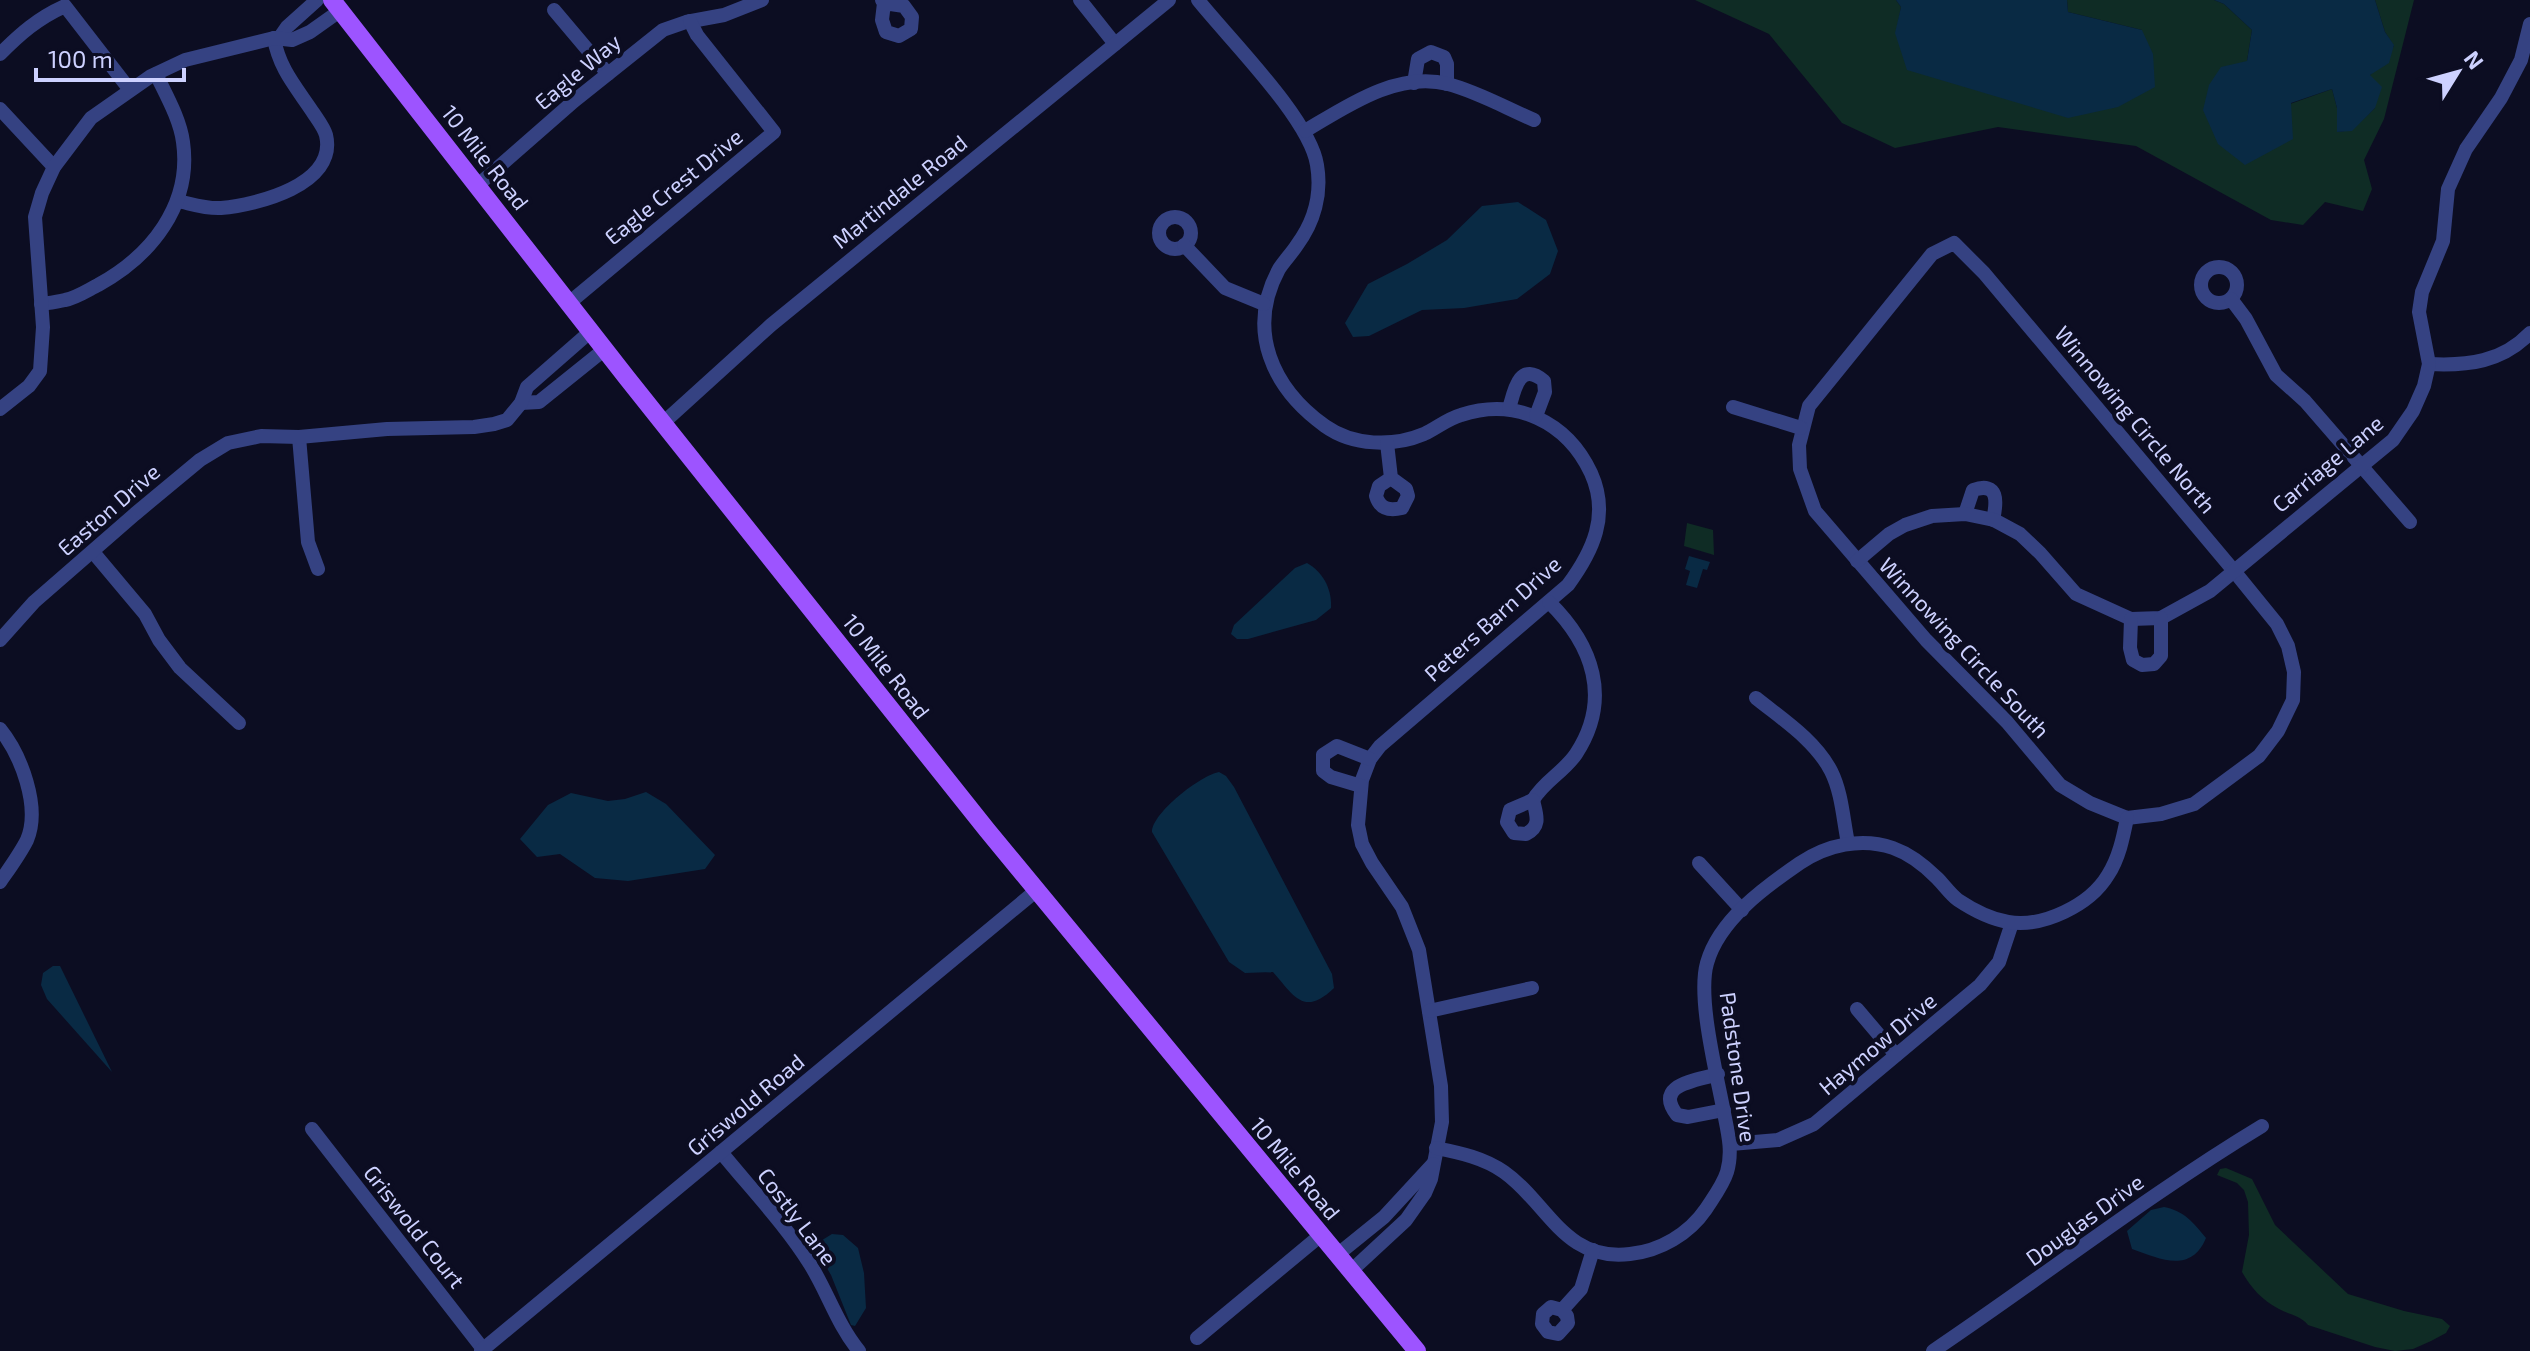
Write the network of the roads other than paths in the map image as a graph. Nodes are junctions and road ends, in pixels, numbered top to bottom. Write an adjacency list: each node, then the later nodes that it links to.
1 (317, 0): 11 (street)
2 (762, 0): 9 (street, Eagle Way)
3 (1080, 0): 12 (street)
4 (1169, 0): 12 (street, Martindale Road)
5 (1198, 0): 21 (street, Peters Barn Drive)
6 (64, 3): 13 (street); 18 (street)
7 (336, 5): 11 (street); 23 (main road, 10 Mile Road)
8 (554, 10): 15 (street)
9 (690, 21): 15 (street, Eagle Way); 27 (street, Eagle Crest Drive)
10 (2530, 24): 33 (street)
11 (277, 37): 14 (street); 24 (street)
12 (1115, 44): 40 (street, Martindale Road)
13 (0, 54)
14 (156, 74): 18 (street); 24 (street)
15 (608, 74): 23 (street, Eagle Way)
16 (1414, 83): 17 (street); 17 (street); 21 (street)
17 (1447, 84): 20 (street)
18 (130, 90): 22 (street)
19 (0, 109): 22 (street)
20 (1534, 120)
21 (1305, 131): 29 (street, Peters Barn Drive)
22 (54, 167): 28 (street)
23 (478, 185): 27 (main road, 10 Mile Road)
24 (178, 201): 28 (street)
25 (1184, 245): 29 (street)
26 (2231, 299): 44 (street)
27 (569, 303): 30 (main road, 10 Mile Road)
28 (41, 304): 37 (street)
29 (1264, 304): 43 (street, Peters Barn Drive)
30 (591, 331): 32 (main road, 10 Mile Road); 34 (street, Easton Drive)
31 (2530, 333): 33 (street)
32 (605, 349): 34 (street, Easton Drive); 40 (main road, 10 Mile Road)
33 (2429, 364): 44 (street, Carriage Lane)
34 (521, 403): 42 (street, Easton Drive)
35 (1809, 406): 41 (street, Winnowing Circle South); 52 (street, Winnowing Circle North)
36 (1733, 407): 41 (street)
37 (0, 409)
38 (1509, 409): 39 (street, Peters Barn Drive); 39 (street); 43 (street, Peters Barn Drive)
39 (1536, 416): 53 (street, Peters Barn Drive)
40 (663, 423): 67 (main road, 10 Mile Road)
41 (1801, 428): 50 (street, Winnowing Circle South)
42 (299, 437): 49 (street, Easton Drive); 51 (street)
43 (1387, 443): 45 (street)
44 (2362, 466): 48 (street); 52 (street, Carriage Lane)
45 (1391, 478)
46 (1965, 514): 47 (street, Carriage Lane); 47 (street); 50 (street, Carriage Lane)
47 (1993, 520): 55 (street, Carriage Lane)
48 (2410, 522)
49 (93, 552): 56 (street, Easton Drive); 58 (street)
50 (1857, 561): 63 (street, Winnowing Circle South)
51 (318, 569)
52 (2234, 571): 54 (street, Carriage Lane); 63 (street, Winnowing Circle North)
53 (1549, 602): 60 (street, Peters Barn Drive); 62 (street)
54 (2161, 618): 55 (street, Carriage Lane); 55 (street)
55 (2131, 619)
56 (0, 640)
57 (1756, 698): 64 (street)
58 (239, 723)
59 (0, 729): 66 (street)
60 (1370, 759): 61 (street, Peters Barn Drive); 61 (street)
61 (1361, 786): 72 (street, Peters Barn Drive)
62 (1533, 800)
63 (2127, 818): 69 (street)
64 (1848, 843): 68 (street, Padstone Drive); 69 (street, Padstone Drive)
65 (1699, 863): 68 (street)
66 (0, 882)
67 (1037, 890): 80 (street, Griswold Road); 82 (main road, 10 Mile Road)
68 (1742, 910): 74 (street, Padstone Drive)
69 (2012, 923): 73 (street, Haymow Drive)
70 (1532, 988): 72 (street)
71 (1857, 1009): 73 (street)
72 (1429, 1011): 79 (street, Peters Barn Drive)
73 (1896, 1055): 78 (street, Haymow Drive)
74 (1718, 1074): 75 (street, Padstone Drive); 75 (street)
75 (1724, 1110): 78 (street, Padstone Drive)
76 (2262, 1126): 91 (street, Douglas Drive)
77 (312, 1129): 88 (street, Griswold Court)
78 (1731, 1144): 83 (street, Padstone Drive)
79 (1436, 1148): 81 (street, Peters Barn Drive); 83 (street, Padstone Drive)
80 (721, 1152): 88 (street, Griswold Road); 89 (street, Costly Lane)
81 (1433, 1164): 84 (street); 85 (street, Peters Barn Drive)
82 (1321, 1235): 84 (main road, 10 Mile Road); 87 (street)
83 (1593, 1250): 86 (street)
84 (1337, 1255): 85 (main road, 10 Mile Road)
85 (1351, 1271): 90 (main road, 10 Mile Road)
86 (1562, 1310)
87 (1197, 1338)
88 (482, 1350)
89 (859, 1351)
90 (1417, 1351)
91 (1933, 1351)

